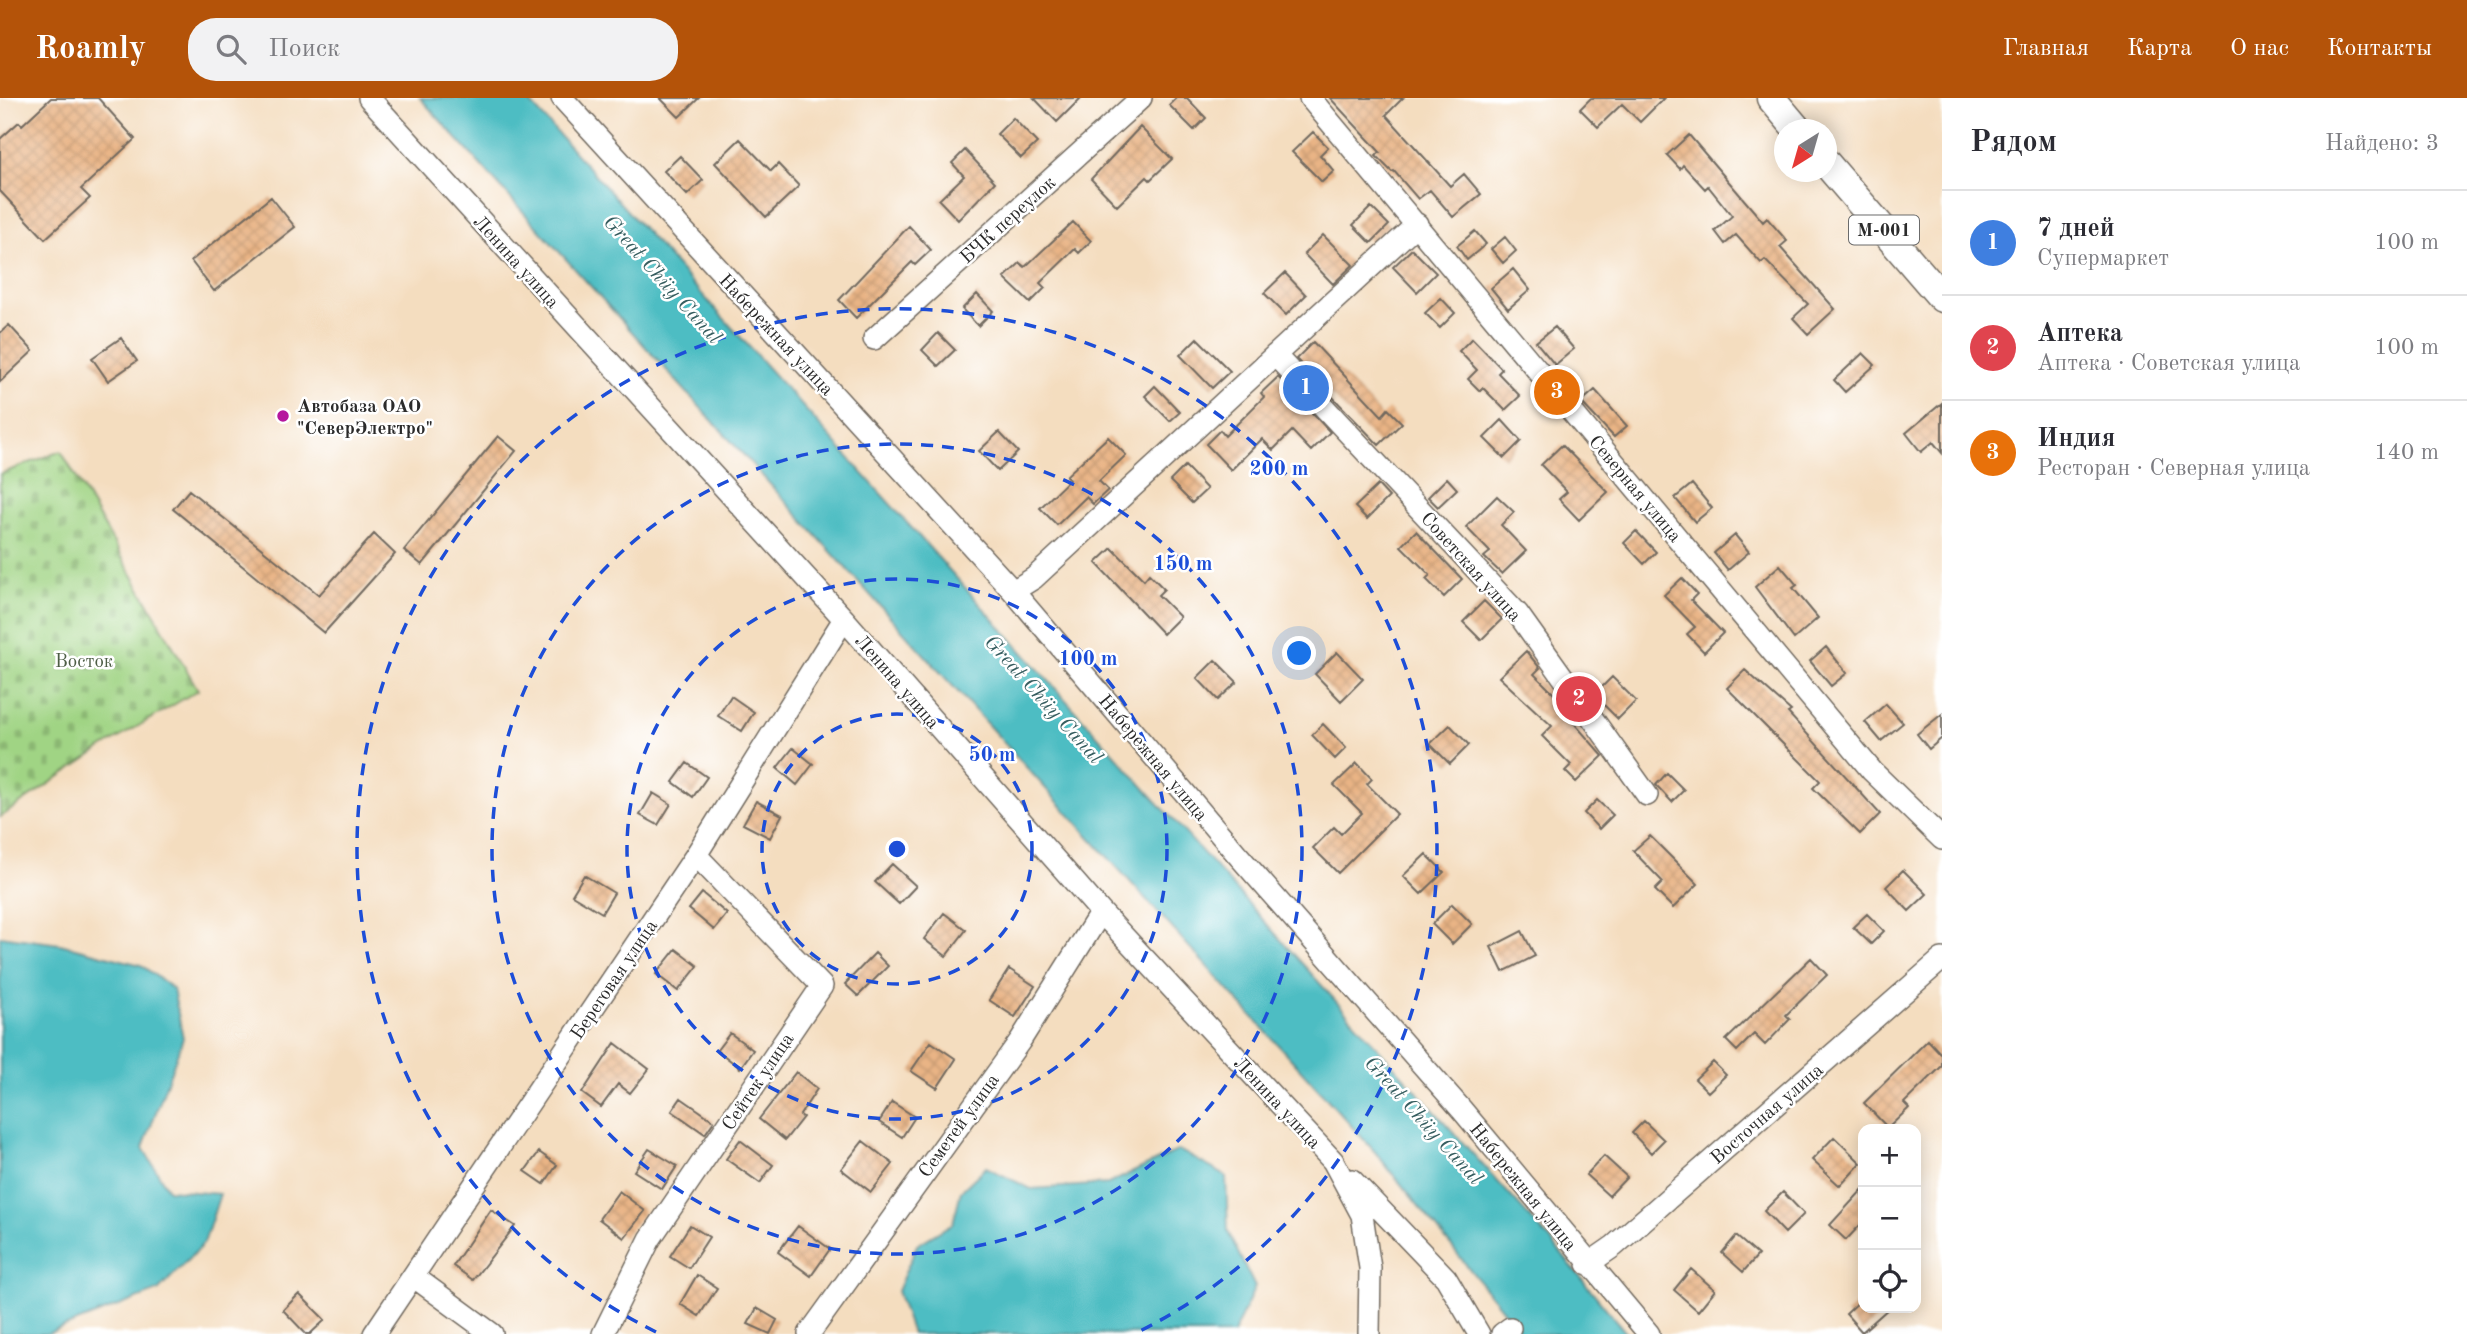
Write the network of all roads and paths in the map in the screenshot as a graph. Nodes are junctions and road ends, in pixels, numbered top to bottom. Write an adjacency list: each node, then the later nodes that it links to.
1 (369, 98): 13 (street, Ленина улица)
2 (562, 98): 12 (street, Набережная улица)
3 (1141, 98): 10 (street, БЧК переулок)
4 (1310, 98): 8 (street, Северная улица)
5 (1772, 98): 6 (main road)
6 (1789, 119)
7 (1837, 176): 9 (main road, М-001)
8 (1417, 225): 11 (street); 15 (street, Северная улица)
9 (1942, 298)
10 (874, 340)
11 (1275, 355): 12 (street); 14 (street, Советская улица)
12 (1013, 591): 20 (street, Набережная улица)
13 (844, 619): 16 (street, Береговая улица); 17 (street, Ленина улица)
14 (1647, 795)
15 (1942, 839)
16 (696, 855): 21 (street, Береговая улица); 24 (street, Сейтек улица)
17 (1101, 912): 19 (street, Ленина улица); 25 (street, Семетей улица)
18 (1942, 959): 20 (street, Восточная улица)
19 (1333, 1161): 26 (street, Ленина улица); 27 (street)
20 (1588, 1264): 28 (street, Набережная улица)
21 (413, 1276): 22 (street, Береговая улица); 23 (street)
22 (374, 1334)
23 (492, 1334)
24 (603, 1334)
25 (809, 1334)
26 (1369, 1334)
27 (1479, 1334)
28 (1649, 1334)

